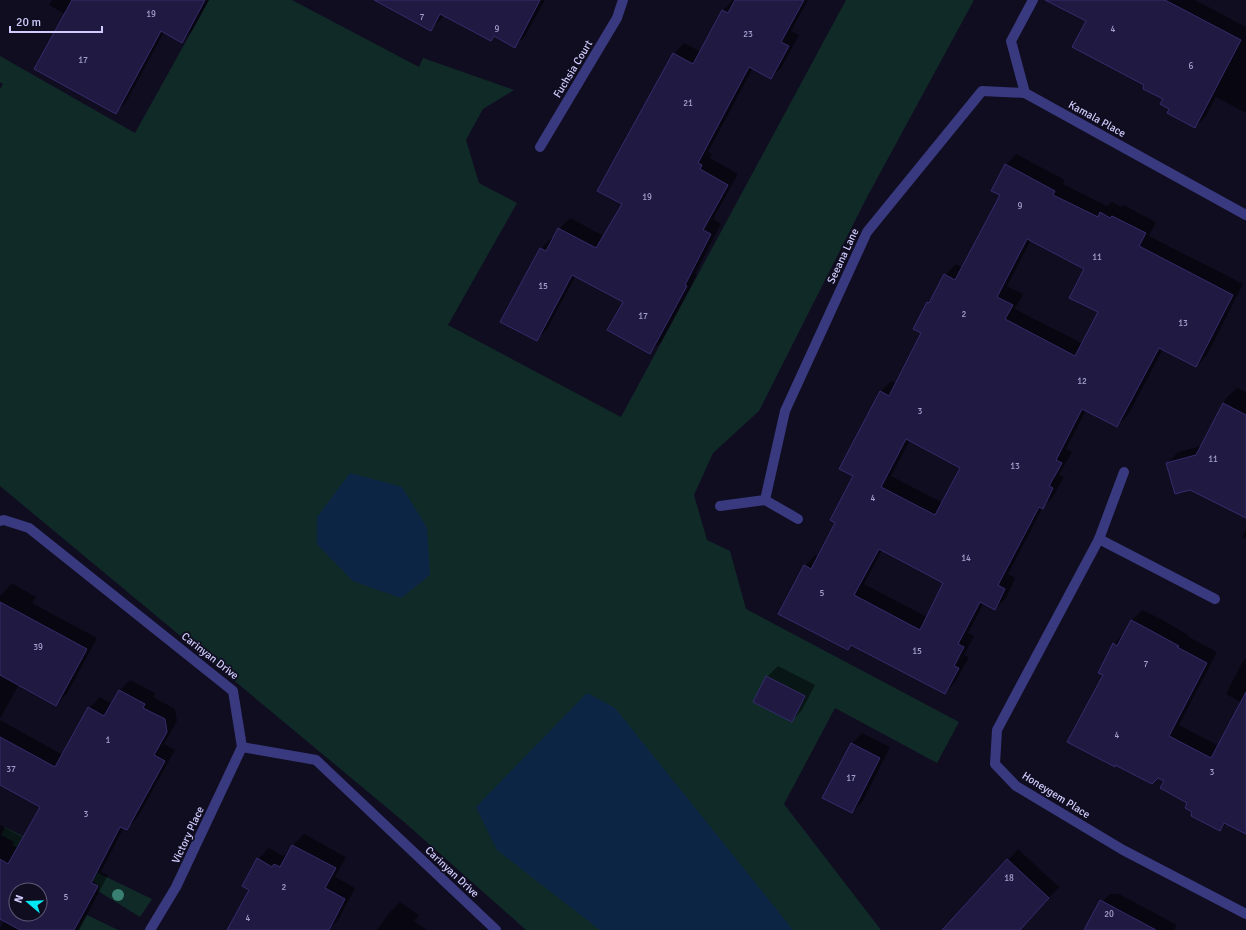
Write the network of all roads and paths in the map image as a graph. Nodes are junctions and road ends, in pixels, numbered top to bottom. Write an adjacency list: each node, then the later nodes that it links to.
1 (623, 0): 4 (street, Fuchsia Court)
2 (1034, 0): 3 (street)
3 (1025, 93): 5 (street, Kamala Place); 7 (street, Seeana Lane)
4 (540, 147)
5 (1246, 215)
6 (1124, 472): 11 (street, Honeygem Place)
7 (765, 500): 8 (street); 9 (street)
8 (720, 506)
9 (798, 519)
10 (0, 521): 13 (street, Carinyan Drive)
11 (1099, 539): 12 (street); 14 (street, Honeygem Place)
12 (1215, 599)
13 (242, 747): 15 (street, Victory Place); 16 (street, Carinyan Drive)
14 (1246, 914)
15 (150, 930)
16 (496, 930)

